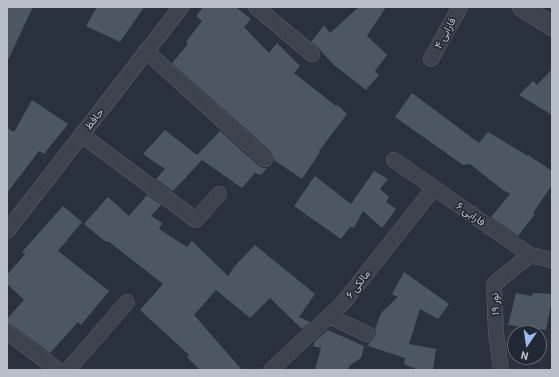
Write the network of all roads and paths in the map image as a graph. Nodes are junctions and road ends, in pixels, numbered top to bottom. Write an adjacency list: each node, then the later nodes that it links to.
1 (181, 7): 6 (street, حافظ)
2 (256, 7): 7 (street)
3 (460, 7): 8 (street, فارابی ۴)
4 (529, 8): 5 (street)
5 (552, 26)
6 (146, 51): 9 (street, حافظ); 10 (street)
7 (312, 54)
8 (431, 59)
9 (82, 135): 13 (street); 14 (street, حافظ)
10 (265, 159)
11 (394, 160): 12 (street, فارابی ۶)
12 (434, 188): 15 (street, فارابی ۶); 18 (street, مالکی ۶)
13 (219, 194)
14 (8, 229)
15 (530, 255): 16 (street, فارابی ۶); 24 (street, نور ۱۹)
16 (552, 260)
17 (127, 302): 22 (street)
18 (329, 316): 20 (street); 23 (street, مالکی ۶)
19 (7, 332): 21 (street)
20 (367, 334)
21 (50, 368)
22 (68, 370)
23 (271, 370)
24 (501, 370)

